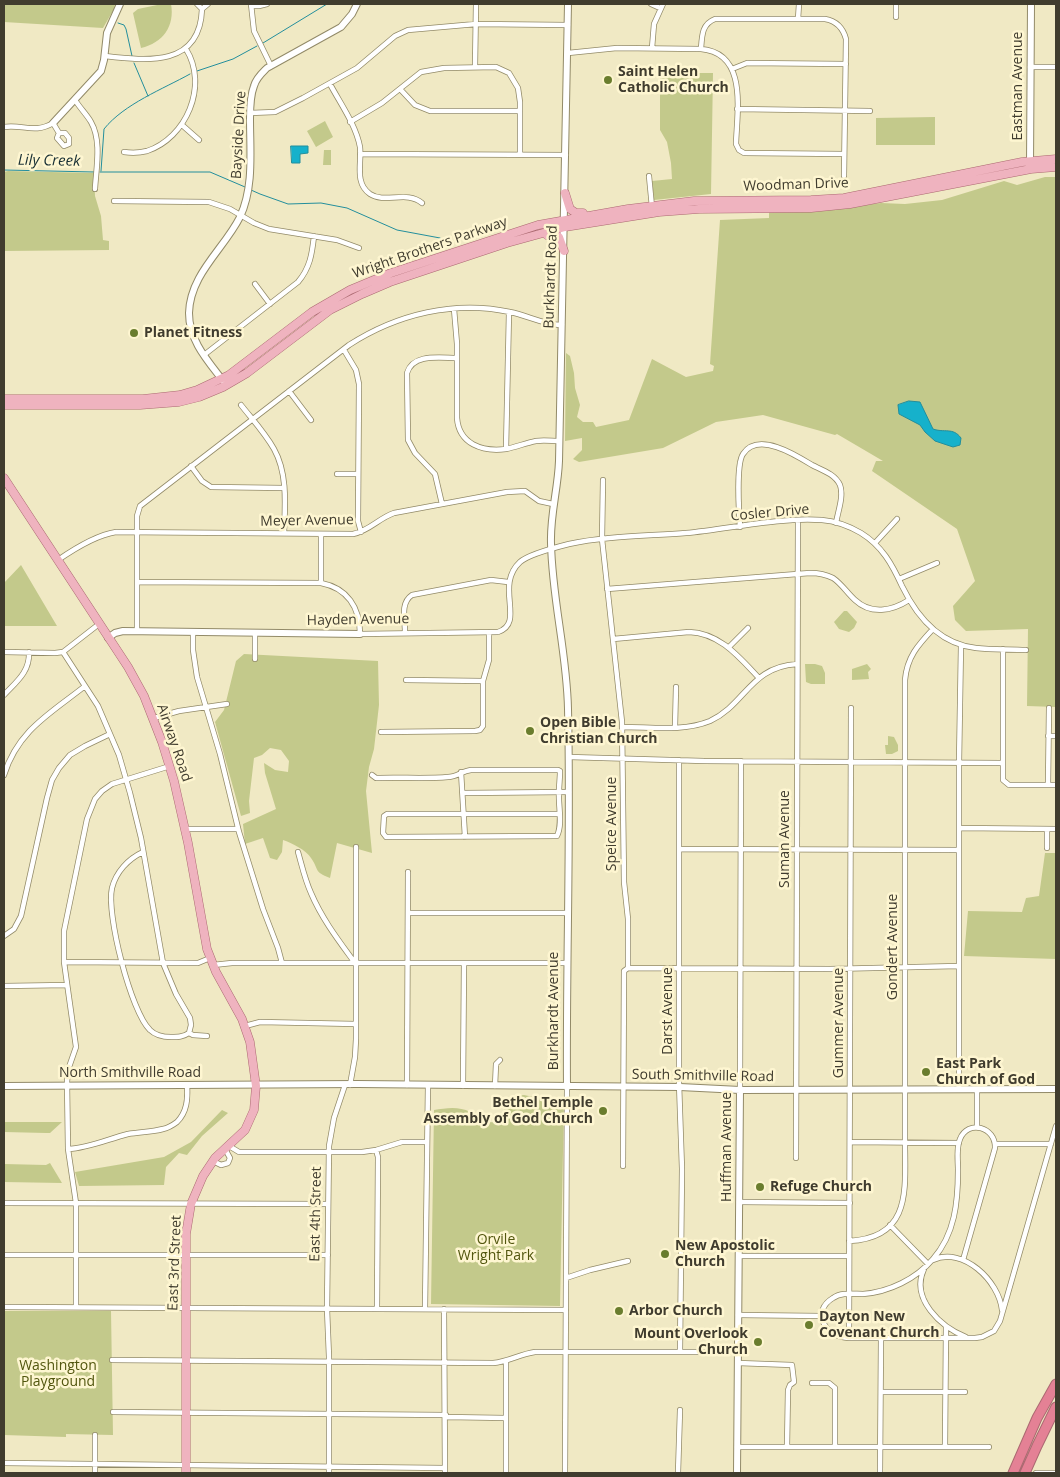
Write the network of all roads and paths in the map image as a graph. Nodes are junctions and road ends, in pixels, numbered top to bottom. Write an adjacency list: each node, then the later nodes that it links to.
1 (120, 4): 23 (street)
2 (197, 4): 14 (street)
3 (208, 4): 14 (street)
4 (267, 4): 12 (street)
5 (357, 4): 25 (street, Bayside Drive)
6 (476, 4): 17 (street)
7 (568, 4): 18 (street, Burkhardt Road)
8 (651, 4): 13 (street)
9 (799, 4): 16 (street)
10 (896, 4): 15 (street)
11 (1031, 4): 27 (street, Eastman Avenue)
12 (251, 5): 25 (street)
13 (662, 6): 19 (street)
14 (202, 9): 20 (street)
15 (896, 17)
16 (798, 19): 21 (street); 24 (street)
17 (476, 24): 18 (street); 26 (street); 30 (street)
18 (568, 25): 22 (street, Burkhardt Road)
19 (652, 48): 21 (street); 22 (street)
20 (186, 49): 23 (street); 40 (street)
21 (701, 49): 29 (street)
22 (568, 53): 48 (street, Burkhardt Road)
23 (105, 56): 32 (street)
24 (846, 64): 29 (street); 34 (street)
25 (271, 66): 37 (street, Bayside Drive)
26 (475, 67): 31 (street); 35 (street)
27 (1030, 67): 28 (street); 50 (street, Eastman Avenue)
28 (1056, 67)
29 (732, 69): 33 (street)
30 (330, 84): 37 (street); 38 (street)
31 (400, 89): 35 (street); 38 (street)
32 (75, 100): 39 (street); 54 (street)
33 (737, 109): 34 (street); 46 (street)
34 (845, 110): 36 (street); 46 (street)
35 (520, 111): 47 (street)
36 (870, 111)
37 (250, 113): 60 (street, Bayside Drive)
38 (350, 122): 45 (street)
39 (53, 123): 41 (street); 42 (street)
40 (182, 125): 43 (street); 44 (street)
41 (4, 128)
42 (59, 133)
43 (199, 140)
44 (124, 152)
45 (360, 154): 47 (street); 57 (street)
46 (844, 154): 53 (street)
47 (520, 155): 48 (street)
48 (566, 155): 55 (street, Burkhardt Road)
49 (1056, 159): 50 (main road, Woodman Drive)
50 (1030, 165): 51 (main road, Woodman Drive); 58 (main road, Woodman Drive)
51 (1056, 167)
52 (649, 176): 58 (street)
53 (844, 176)
54 (95, 189)
55 (565, 193): 59 (main road); 61 (street, Burkhardt Road)
56 (114, 201): 60 (street)
57 (422, 203)
58 (652, 209): 59 (main road, Woodman Drive); 61 (main road, Woodman Drive)
59 (607, 212): 61 (main road, Woodman Drive)
60 (240, 215): 62 (street); 72 (street, Bayside Drive)
61 (565, 223): 63 (main road, Wright Brothers Parkway); 65 (street, Burkhardt Road); 74 (main road, Wright Brothers Parkway)
62 (314, 236): 64 (street); 67 (street)
63 (524, 238): 65 (main road); 74 (main road, Wright Brothers Parkway)
64 (359, 248)
65 (564, 251): 70 (street, Burkhardt Road)
66 (255, 284): 67 (street)
67 (270, 304): 72 (street)
68 (454, 309): 69 (street); 71 (street); 73 (street)
69 (509, 312): 70 (street); 82 (street)
70 (562, 325): 81 (street, Burkhardt Road)
71 (344, 350): 75 (street); 85 (street)
72 (204, 355): 74 (street, Bayside Drive)
73 (456, 358): 82 (street); 89 (street)
74 (224, 382): 76 (main road, Wright Brothers Parkway); 77 (main road, Wright Brothers Parkway)
75 (290, 391): 79 (street); 80 (street)
76 (4, 399)
77 (4, 405)
78 (241, 405): 79 (street)
79 (252, 419): 83 (street); 88 (street)
80 (311, 420)
81 (559, 441): 82 (street); 90 (street, Burkhardt Road)
82 (506, 449)
83 (192, 466): 88 (street); 95 (street)
84 (337, 474): 85 (street)
85 (358, 474): 96 (street)
86 (4, 478): 102 (main road, Airway Road)
87 (603, 480): 99 (street, Speice Avenue)
88 (284, 488): 97 (street)
89 (442, 504): 90 (street, Meyer Avenue); 96 (street, Meyer Avenue)
90 (552, 504): 101 (street, Burkhardt Road)
91 (897, 519): 100 (street)
92 (798, 520): 93 (street, Cosler Drive); 94 (street, Cosler Drive); 104 (street, Suman Avenue)
93 (836, 523): 94 (street); 100 (street, Cosler Drive)
94 (740, 527): 99 (street, Cosler Drive)
95 (137, 532): 97 (street, Meyer Avenue); 102 (street, Meyer Avenue); 106 (street)
96 (361, 532): 98 (street, Meyer Avenue)
97 (284, 533): 98 (street, Meyer Avenue)
98 (322, 534): 108 (street)
99 (602, 539): 101 (street, Cosler Drive); 109 (street, Speice Avenue)
100 (875, 544): 105 (street, Cosler Drive)
101 (551, 550): 107 (street); 148 (street, Burkhardt Avenue)
102 (58, 560): 111 (main road, Airway Road)
103 (937, 563): 105 (street)
104 (798, 574): 109 (street); 110 (street); 130 (street, Suman Avenue)
105 (899, 579): 110 (street, Cosler Drive)
106 (138, 582): 108 (street); 114 (street)
107 (508, 582): 116 (street); 117 (street, Hayden Avenue)
108 (321, 583): 119 (street)
109 (607, 589): 121 (street, Speice Avenue)
110 (909, 600): 113 (street, Cosler Drive)
111 (99, 624): 120 (main road, Airway Road); 128 (street)
112 (748, 628): 123 (street)
113 (933, 629): 122 (street, Cosler Drive); 154 (street, Gondert Avenue)
114 (137, 631): 115 (street, Hayden Avenue); 120 (street, Hayden Avenue)
115 (193, 632): 118 (street, Hayden Avenue); 138 (street)
116 (405, 632): 117 (street, Hayden Avenue); 119 (street, Hayden Avenue)
117 (489, 632): 133 (street)
118 (255, 633): 119 (street, Hayden Avenue); 129 (street)
119 (360, 634)
120 (108, 638): 141 (main road, Airway Road)
121 (612, 639): 123 (street); 142 (street, Speice Avenue)
122 (961, 645): 124 (street, Cosler Drive); 155 (street)
123 (729, 648): 131 (street)
124 (1003, 649): 125 (street, Cosler Drive); 156 (street)
125 (1026, 650)
126 (4, 652): 127 (street)
127 (29, 652): 128 (street); 136 (street)
128 (63, 652): 134 (street)
129 (255, 659)
130 (797, 664): 131 (street); 152 (street, Suman Avenue)
131 (759, 678): 143 (street)
132 (406, 680): 133 (street)
133 (483, 681): 144 (street)
134 (85, 686): 145 (street); 159 (street)
135 (676, 687): 143 (street)
136 (4, 695)
137 (228, 704): 138 (street)
138 (206, 706): 141 (street); 171 (street)
139 (850, 708): 153 (street, Gummer Avenue)
140 (1049, 708): 146 (street)
141 (154, 718): 157 (main road, Airway Road)
142 (622, 727): 143 (street); 149 (street, Speice Avenue)
143 (675, 727)
144 (381, 732)
145 (110, 734): 161 (street); 188 (street)
146 (1048, 736): 147 (street); 163 (street)
147 (1056, 736)
148 (569, 757): 149 (street); 165 (street, Burkhardt Avenue)
149 (624, 759): 150 (street); 200 (street, Speice Avenue)
150 (679, 760): 151 (street); 177 (street, Darst Avenue)
151 (741, 761): 152 (street); 178 (street, Huffman Avenue)
152 (796, 762): 153 (street); 179 (street, Suman Avenue)
153 (850, 762): 154 (street); 180 (street, Gummer Avenue)
154 (905, 763): 155 (street); 181 (street, Gondert Avenue)
155 (959, 763): 156 (street); 169 (street)
156 (1001, 763): 163 (street)
157 (170, 766): 161 (street); 170 (main road, Airway Road)
158 (461, 772): 160 (street); 164 (street); 166 (street)
159 (4, 773)
160 (372, 775)
161 (126, 779): 183 (street); 189 (street)
162 (1056, 785): 163 (street)
163 (1048, 786)
164 (559, 792): 165 (street); 166 (street); 167 (street)
165 (569, 792): 186 (street, Burkhardt Avenue)
166 (462, 793): 168 (street)
167 (559, 814): 168 (street); 174 (street)
168 (464, 815): 174 (street); 174 (street)
169 (959, 828): 172 (street); 182 (street)
170 (185, 829): 171 (street); 192 (main road, Airway Road)
171 (238, 829): 193 (street)
172 (1047, 829): 173 (street); 176 (street)
173 (1056, 829)
174 (465, 837)
175 (356, 847): 194 (street, East 4th Street)
176 (1047, 848)
177 (679, 849): 178 (street); 199 (street, Darst Avenue)
178 (740, 849): 179 (street); 201 (street, Huffman Avenue)
179 (797, 849): 180 (street); 202 (street, Suman Avenue)
180 (851, 849): 181 (street); 203 (street, Gummer Avenue)
181 (905, 850): 182 (street); 204 (street, Gondert Avenue)
182 (959, 850): 198 (street)
183 (143, 852): 190 (street); 191 (street)
184 (298, 852): 194 (street)
185 (408, 872): 187 (street)
186 (568, 913): 187 (street); 197 (street, Burkhardt Avenue)
187 (408, 914): 195 (street)
188 (4, 936)
189 (64, 962): 190 (street); 205 (street)
190 (121, 962): 191 (street); 209 (street)
191 (162, 962): 192 (street); 209 (street)
192 (211, 962): 193 (street); 208 (main road, Airway Road)
193 (282, 963): 194 (street)
194 (355, 963): 195 (street); 207 (street, East 4th Street)
195 (408, 963): 196 (street); 215 (street)
196 (464, 963): 197 (street); 220 (street)
197 (567, 963): 222 (street, Burkhardt Avenue)
198 (959, 966): 204 (street); 229 (street)
199 (680, 967): 200 (street); 201 (street); 224 (street, Darst Avenue)
200 (628, 968): 223 (street, Speice Avenue)
201 (740, 968): 202 (street); 231 (street, Huffman Avenue)
202 (796, 968): 203 (street); 227 (street, Suman Avenue)
203 (850, 968): 204 (street); 225 (street, Gummer Avenue)
204 (904, 968): 228 (street, Gondert Avenue)
205 (67, 985): 206 (street); 218 (street)
206 (4, 986)
207 (356, 1024): 208 (street); 214 (street, East 4th Street)
208 (245, 1026): 211 (main road, Airway Road)
209 (189, 1033): 210 (street)
210 (207, 1036)
211 (251, 1045): 219 (main road, East 3rd Street)
212 (500, 1060): 221 (street)
213 (188, 1085): 218 (street, North Smithville Road); 219 (street, North Smithville Road); 241 (street)
214 (347, 1085): 215 (street, South Smithville Road); 219 (street, South Smithville Road); 243 (street, East 4th Street)
215 (407, 1085): 216 (street, South Smithville Road)
216 (428, 1085): 220 (street, South Smithville Road); 234 (street)
217 (4, 1086): 218 (street, North Smithville Road)
218 (67, 1086): 241 (street)
219 (256, 1086): 240 (main road, East 3rd Street)
220 (463, 1086): 221 (street, South Smithville Road)
221 (495, 1086): 222 (street, South Smithville Road)
222 (567, 1087): 223 (street, South Smithville Road); 264 (street, Burkhardt Avenue)
223 (624, 1087): 224 (street, South Smithville Road); 246 (street, Speice Avenue)
224 (680, 1087): 231 (street, South Smithville Road); 282 (street, Darst Avenue)
225 (850, 1088): 227 (street, South Smithville Road); 228 (street, South Smithville Road); 235 (street, Gummer Avenue)
226 (977, 1088): 229 (street, South Smithville Road); 230 (street, South Smithville Road); 233 (street)
227 (796, 1089): 231 (street, South Smithville Road); 244 (street, Suman Avenue)
228 (905, 1089): 229 (street, South Smithville Road); 236 (street, Gondert Avenue)
229 (959, 1089)
230 (1056, 1089)
231 (740, 1090): 247 (street, Huffman Avenue)
232 (1056, 1126): 239 (street)
233 (977, 1127): 237 (street); 238 (street)
234 (427, 1142): 242 (street); 271 (street)
235 (850, 1142): 236 (street); 250 (street, Gummer Avenue)
236 (905, 1143): 237 (street); 253 (street, Gondert Avenue)
237 (958, 1143): 263 (street)
238 (995, 1144): 239 (street); 261 (street)
239 (1051, 1144): 274 (street)
240 (227, 1147): 243 (street); 245 (main road, East 3rd Street); 245 (street)
241 (68, 1149): 249 (street)
242 (376, 1150): 243 (street); 270 (street)
243 (329, 1152): 252 (street, East 4th Street)
244 (796, 1158)
245 (213, 1161): 251 (main road, East 3rd Street)
246 (623, 1166)
247 (739, 1202): 250 (street); 259 (street, Huffman Avenue)
248 (4, 1203): 249 (street)
249 (76, 1203): 251 (street); 255 (street)
250 (850, 1203): 254 (street, Gummer Avenue)
251 (191, 1204): 252 (street); 257 (main road, East 3rd Street)
252 (328, 1204): 258 (street, East 4th Street)
253 (890, 1225): 254 (street, Gondert Avenue); 263 (street)
254 (849, 1241): 260 (street, Gummer Avenue)
255 (76, 1254): 256 (street); 257 (street); 267 (street)
256 (4, 1255)
257 (186, 1255): 258 (street); 268 (main road, East 3rd Street)
258 (328, 1255): 269 (street, East 4th Street)
259 (739, 1256): 260 (street); 275 (street, Huffman Avenue)
260 (849, 1256): 265 (street, Gummer Avenue)
261 (963, 1260): 263 (street); 274 (street)
262 (628, 1261): 264 (street)
263 (928, 1264): 265 (street); 277 (street)
264 (566, 1278): 273 (street, Burkhardt Avenue)
265 (849, 1294): 276 (street); 278 (street, Gummer Avenue)
266 (4, 1307): 267 (street)
267 (76, 1307): 268 (street)
268 (186, 1308): 269 (street); 286 (main road, East 3rd Street)
269 (327, 1309): 270 (street); 288 (street, East 4th Street)
270 (377, 1309): 271 (street)
271 (426, 1309): 272 (street)
272 (444, 1309): 273 (street); 289 (street)
273 (566, 1310): 283 (street, Burkhardt Avenue)
274 (1002, 1312): 281 (street)
275 (738, 1316): 276 (street); 284 (street, Huffman Avenue)
276 (822, 1316): 278 (street)
277 (946, 1327): 280 (street); 281 (street)
278 (849, 1338): 279 (street)
279 (881, 1338): 280 (street); 293 (street)
280 (946, 1338): 281 (street); 294 (street)
281 (968, 1338)
282 (680, 1351): 283 (street); 284 (street)
283 (566, 1352): 287 (street); 319 (street, Burkhardt Avenue)
284 (738, 1352): 290 (street, Huffman Avenue)
285 (112, 1360): 286 (street)
286 (186, 1360): 288 (street); 299 (main road, East 3rd Street)
287 (506, 1361): 289 (street); 302 (street)
288 (329, 1362): 289 (street); 300 (street, East 4th Street)
289 (444, 1362): 301 (street)
290 (738, 1363): 304 (street, Huffman Avenue); 305 (street)
291 (812, 1383): 306 (street)
292 (1056, 1384): 323 (highway)
293 (880, 1392): 294 (street); 309 (street)
294 (946, 1392): 295 (street); 307 (street)
295 (965, 1392)
296 (1056, 1407): 324 (highway)
297 (680, 1410): 320 (street)
298 (113, 1412): 299 (street)
299 (186, 1413): 300 (street); 313 (main road, East 3rd Street)
300 (329, 1414): 301 (street); 312 (street, East 4th Street)
301 (446, 1416): 302 (street); 314 (street)
302 (506, 1418): 318 (street)
303 (95, 1435): 311 (street)
304 (737, 1447): 305 (street); 321 (street, Huffman Avenue)
305 (787, 1447): 306 (street)
306 (835, 1447): 309 (street)
307 (946, 1447): 308 (street); 309 (street)
308 (990, 1447)
309 (880, 1448): 322 (street)
310 (4, 1464): 311 (street)
311 (95, 1464): 313 (street); 316 (street)
312 (329, 1466): 313 (street); 314 (street); 317 (street, East 4th Street)
313 (186, 1469)
314 (445, 1470)
315 (1036, 1472): 325 (street)
316 (95, 1473)
317 (329, 1473)
318 (506, 1473)
319 (565, 1473)
320 (678, 1473)
321 (737, 1473)
322 (880, 1473)
323 (1013, 1473)
324 (1026, 1473)
325 (1056, 1473)

